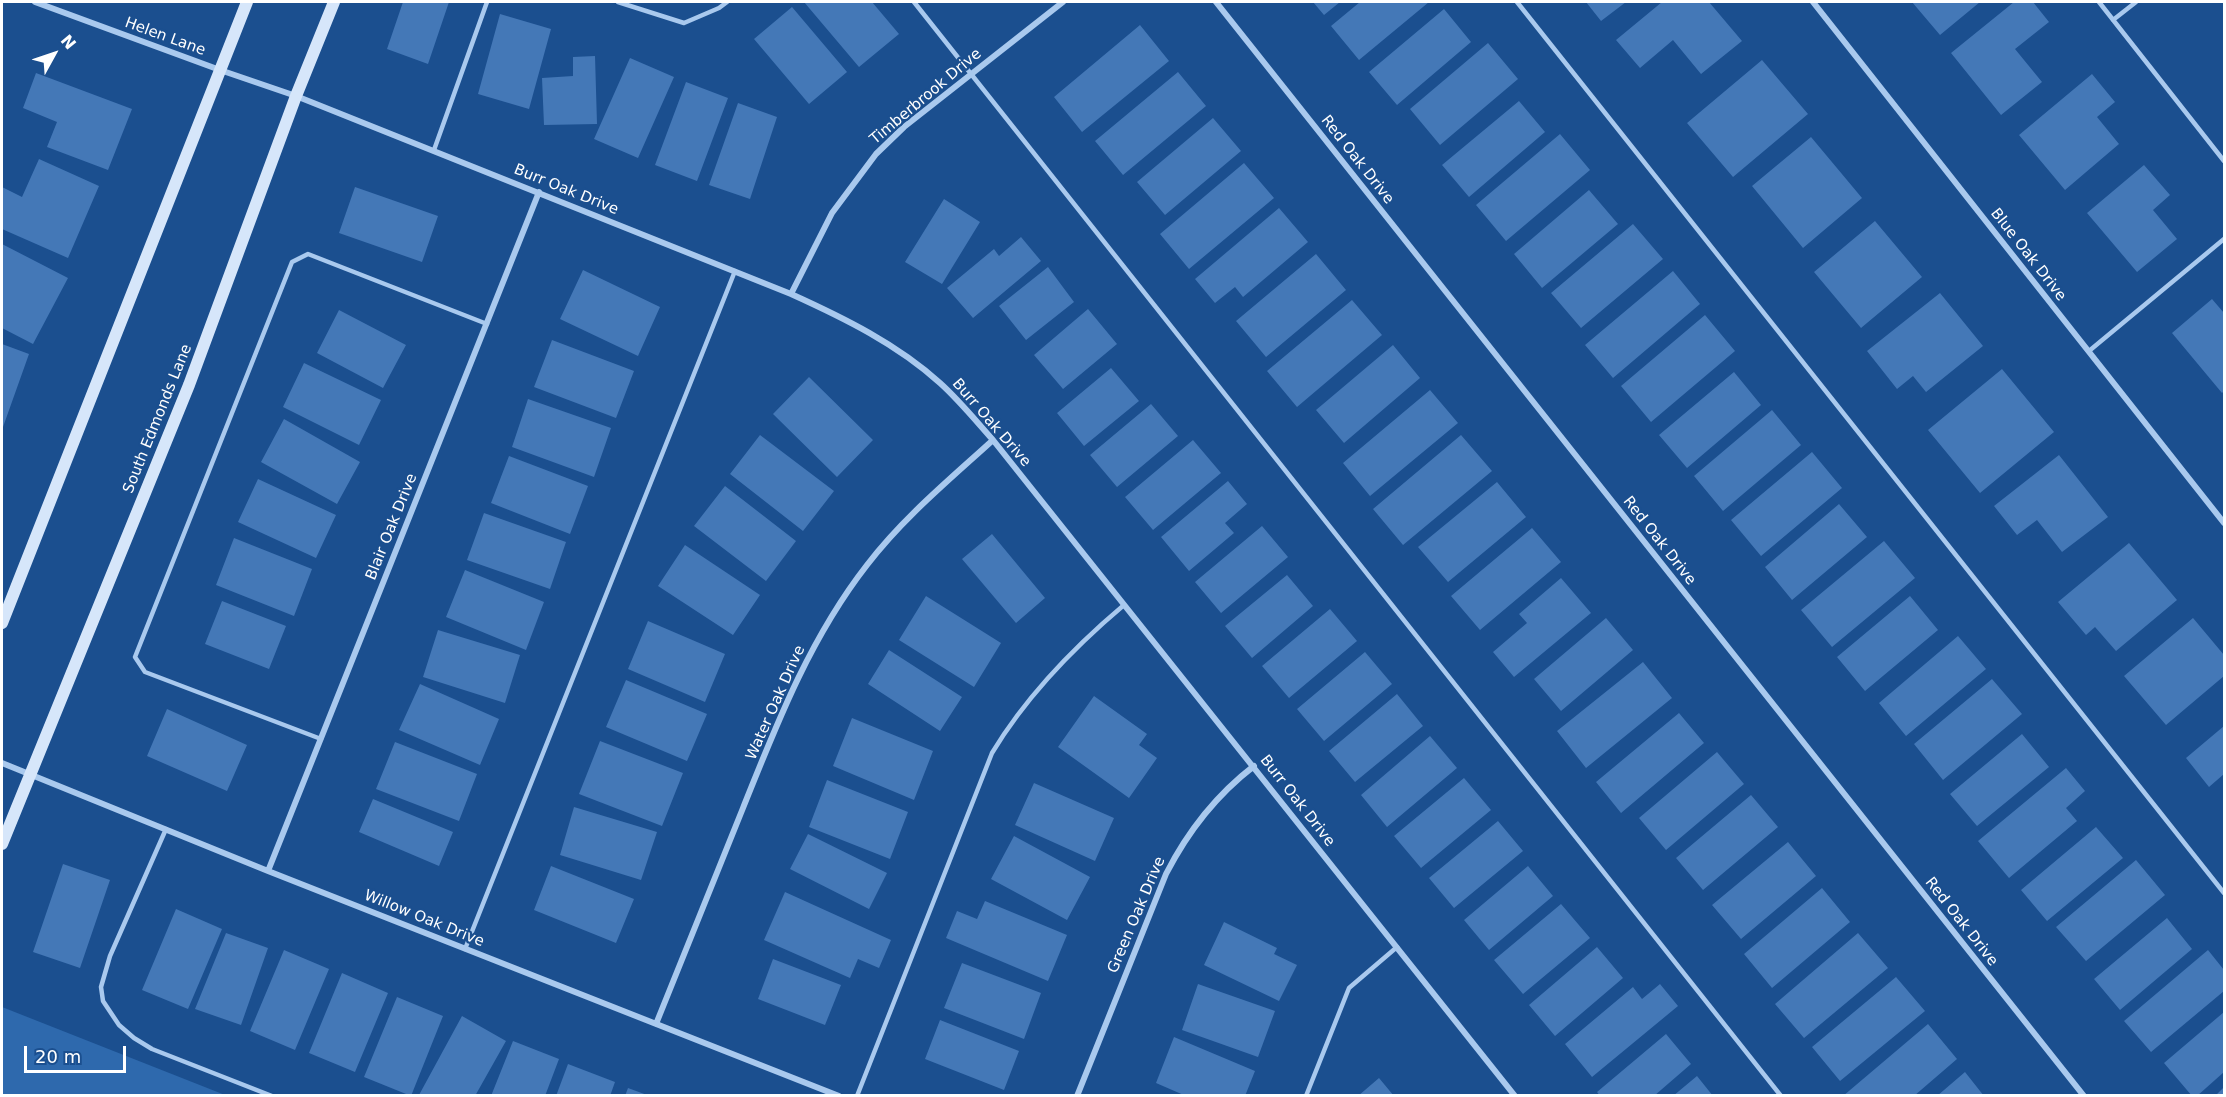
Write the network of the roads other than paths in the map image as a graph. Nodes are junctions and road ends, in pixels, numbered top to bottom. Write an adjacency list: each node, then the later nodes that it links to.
1 (35, 2): 15 (street, Helen Lane)
2 (247, 2): 15 (main road)
3 (334, 2): 17 (main road, South Edmonds Lane)
4 (487, 2): 18 (lane)
5 (618, 2): 6 (lane)
6 (726, 2)
7 (914, 2): 16 (lane)
8 (1063, 2): 16 (street, Timberbrook Drive)
9 (1216, 2): 48 (street, Red Oak Drive)
10 (1517, 2): 37 (lane)
11 (1813, 2): 25 (street, Blue Oak Drive)
12 (2099, 2): 14 (lane)
13 (2136, 2): 14 (lane)
14 (2113, 20): 19 (lane)
15 (220, 70): 17 (street, Burr Oak Drive); 29 (main road)
16 (971, 74): 23 (street, Timberbrook Drive); 47 (lane)
17 (296, 96): 18 (street, Burr Oak Drive); 33 (main road, South Edmonds Lane)
18 (434, 150): 20 (street, Burr Oak Drive)
19 (2224, 161)
20 (539, 192): 22 (street, Burr Oak Drive); 24 (street, Blair Oak Drive)
21 (2224, 239): 25 (lane)
22 (736, 271): 23 (street, Burr Oak Drive); 39 (lane)
23 (791, 294): 26 (street, Burr Oak Drive)
24 (486, 324): 30 (street, Blair Oak Drive); 30 (lane)
25 (2089, 351): 27 (street, Blue Oak Drive)
26 (993, 440): 28 (street, Burr Oak Drive); 40 (street, Water Oak Drive)
27 (2224, 523)
28 (1124, 605): 32 (street, Burr Oak Drive); 43 (lane)
29 (2, 623)
30 (321, 739): 36 (street, Blair Oak Drive)
31 (2, 763): 33 (street, Willow Oak Drive)
32 (1254, 766): 38 (street, Burr Oak Drive); 44 (street, Green Oak Drive)
33 (29, 773): 34 (street, Willow Oak Drive); 35 (main road, South Edmonds Lane)
34 (166, 829): 36 (street, Willow Oak Drive); 41 (lane)
35 (2, 843)
36 (268, 871): 39 (street, Willow Oak Drive)
37 (2224, 893)
38 (1397, 947): 45 (lane); 46 (street, Burr Oak Drive)
39 (465, 948): 40 (street, Willow Oak Drive)
40 (656, 1024): 42 (street, Willow Oak Drive)
41 (272, 1095)
42 (838, 1095)
43 (856, 1095)
44 (1077, 1095)
45 (1306, 1095)
46 (1515, 1095)
47 (1781, 1095)
48 (2084, 1095)

